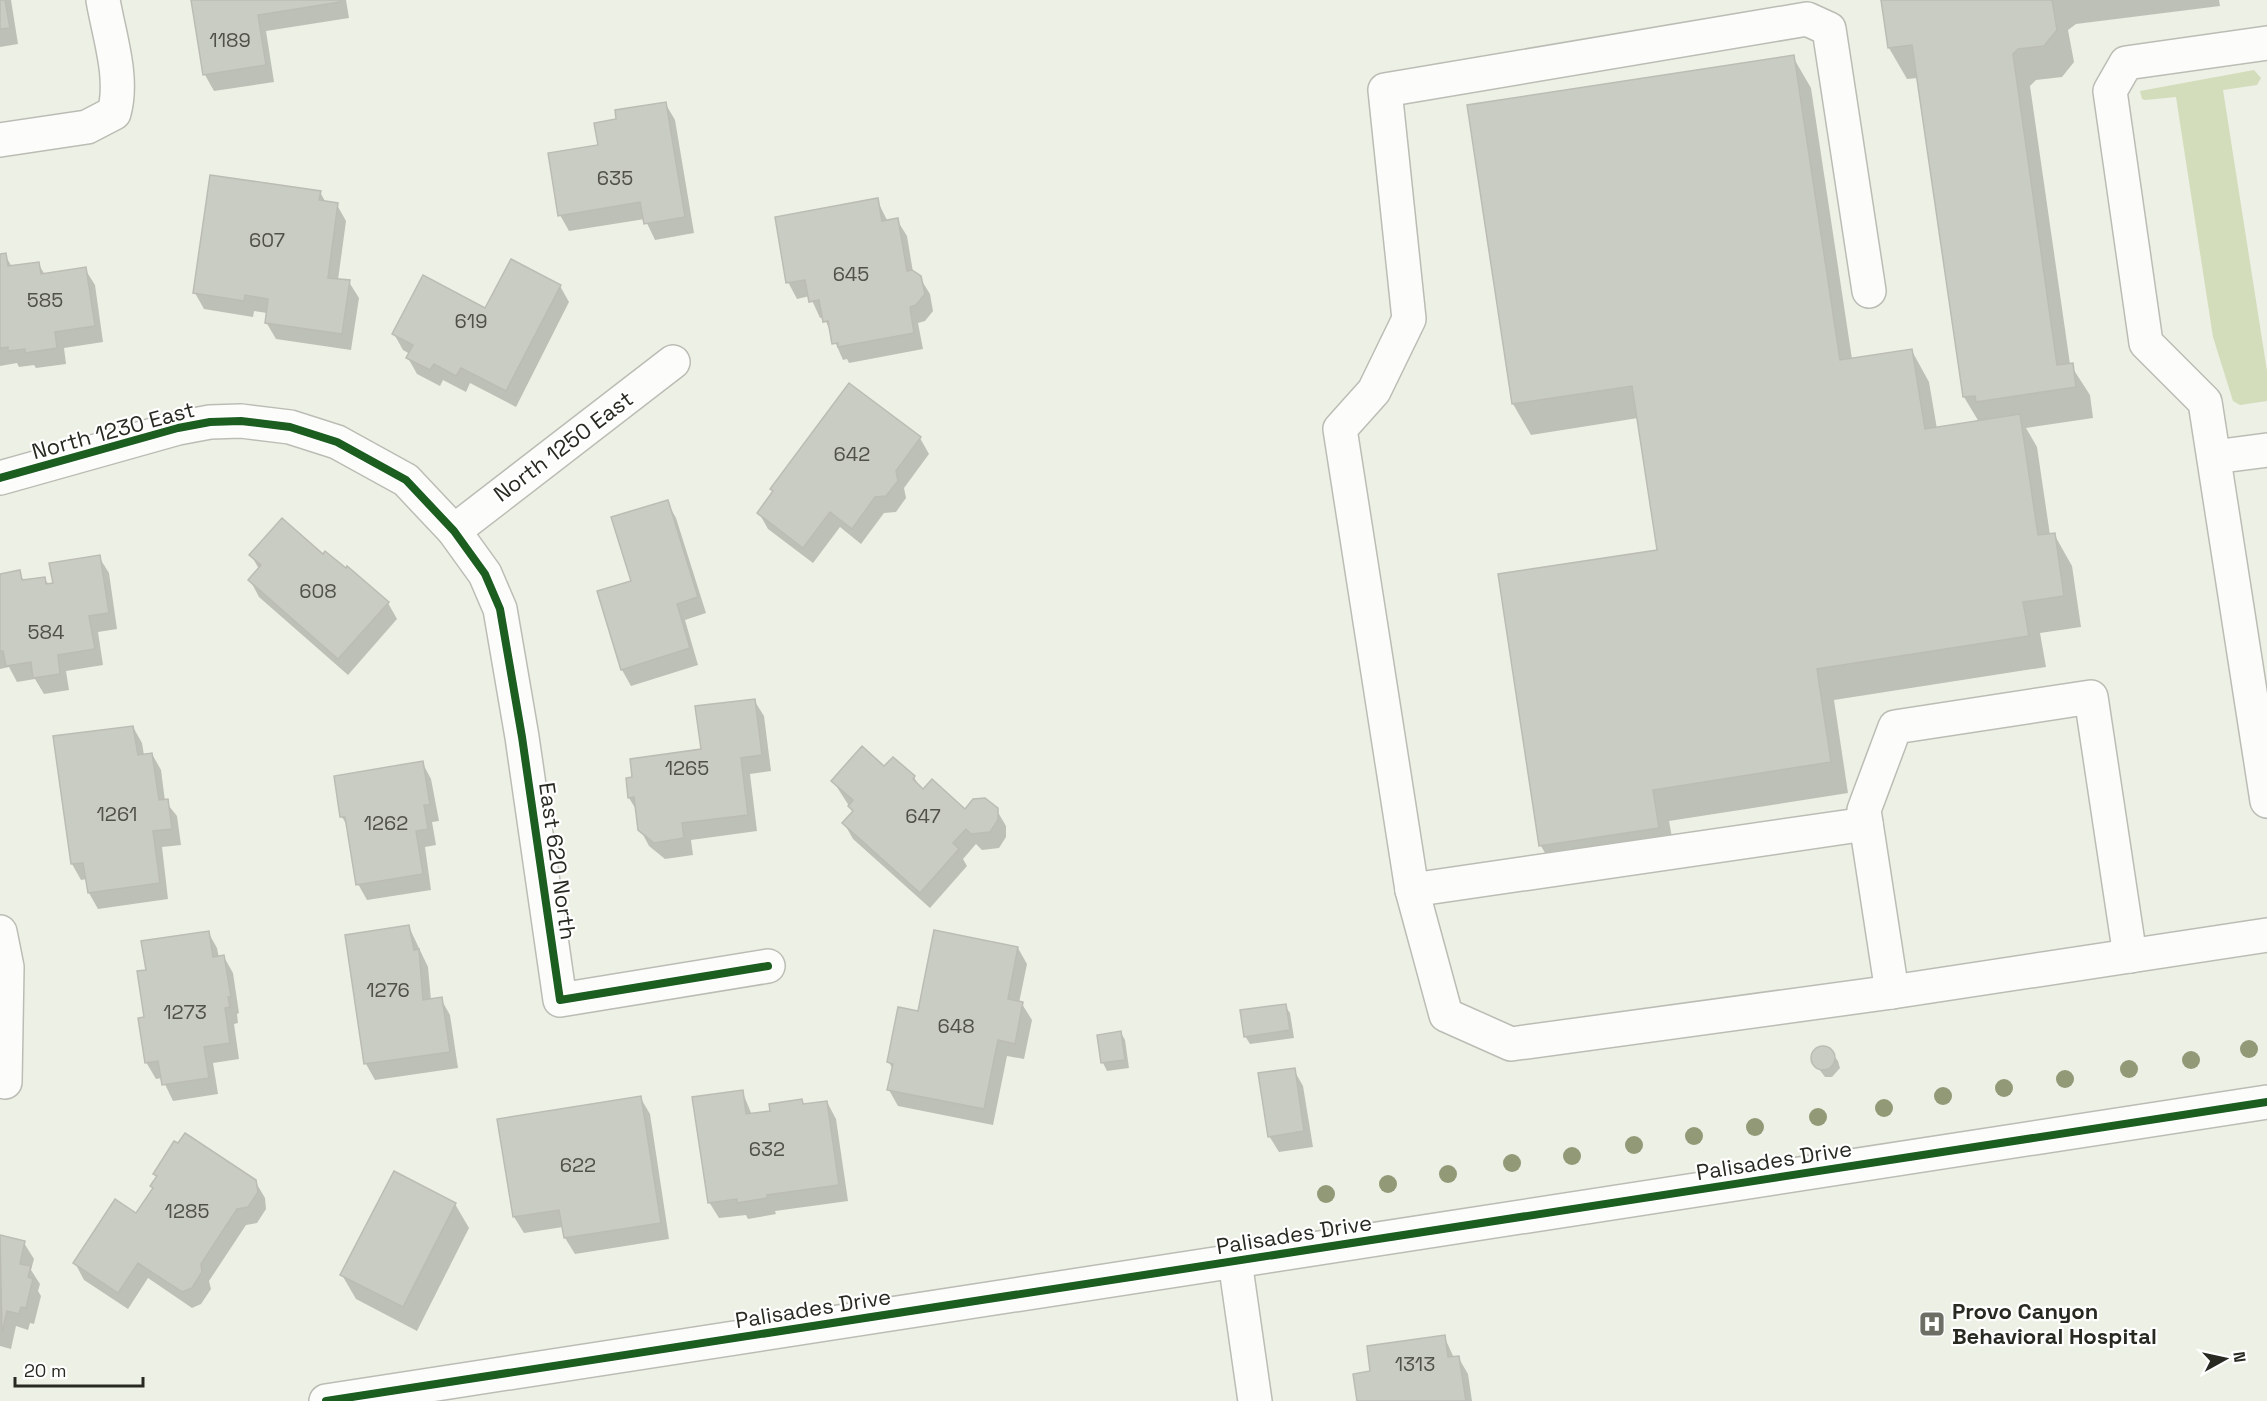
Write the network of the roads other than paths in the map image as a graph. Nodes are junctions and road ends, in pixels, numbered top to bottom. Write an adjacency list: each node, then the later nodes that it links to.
1 (104, 0): 3 (street)
2 (2267, 43): 7 (street)
3 (0, 140)
4 (1869, 291): 12 (street)
5 (673, 362): 9 (street, North 1250 East)
6 (2267, 450): 7 (street)
7 (2214, 457): 10 (street)
8 (0, 478): 9 (street, North 1230 East)
9 (454, 531): 16 (street, East 620 North)
10 (2267, 801)
11 (1866, 824): 12 (street); 15 (street); 17 (street)
12 (1412, 890): 17 (street)
13 (0, 932): 18 (street)
14 (2267, 935): 15 (street)
15 (2130, 956): 17 (street)
16 (768, 966)
17 (1892, 992)
18 (5, 1082)
19 (2267, 1102): 20 (street, Palisades Drive)
20 (1235, 1261): 21 (street, Palisades Drive); 22 (street)
21 (326, 1401)
22 (1256, 1401)

